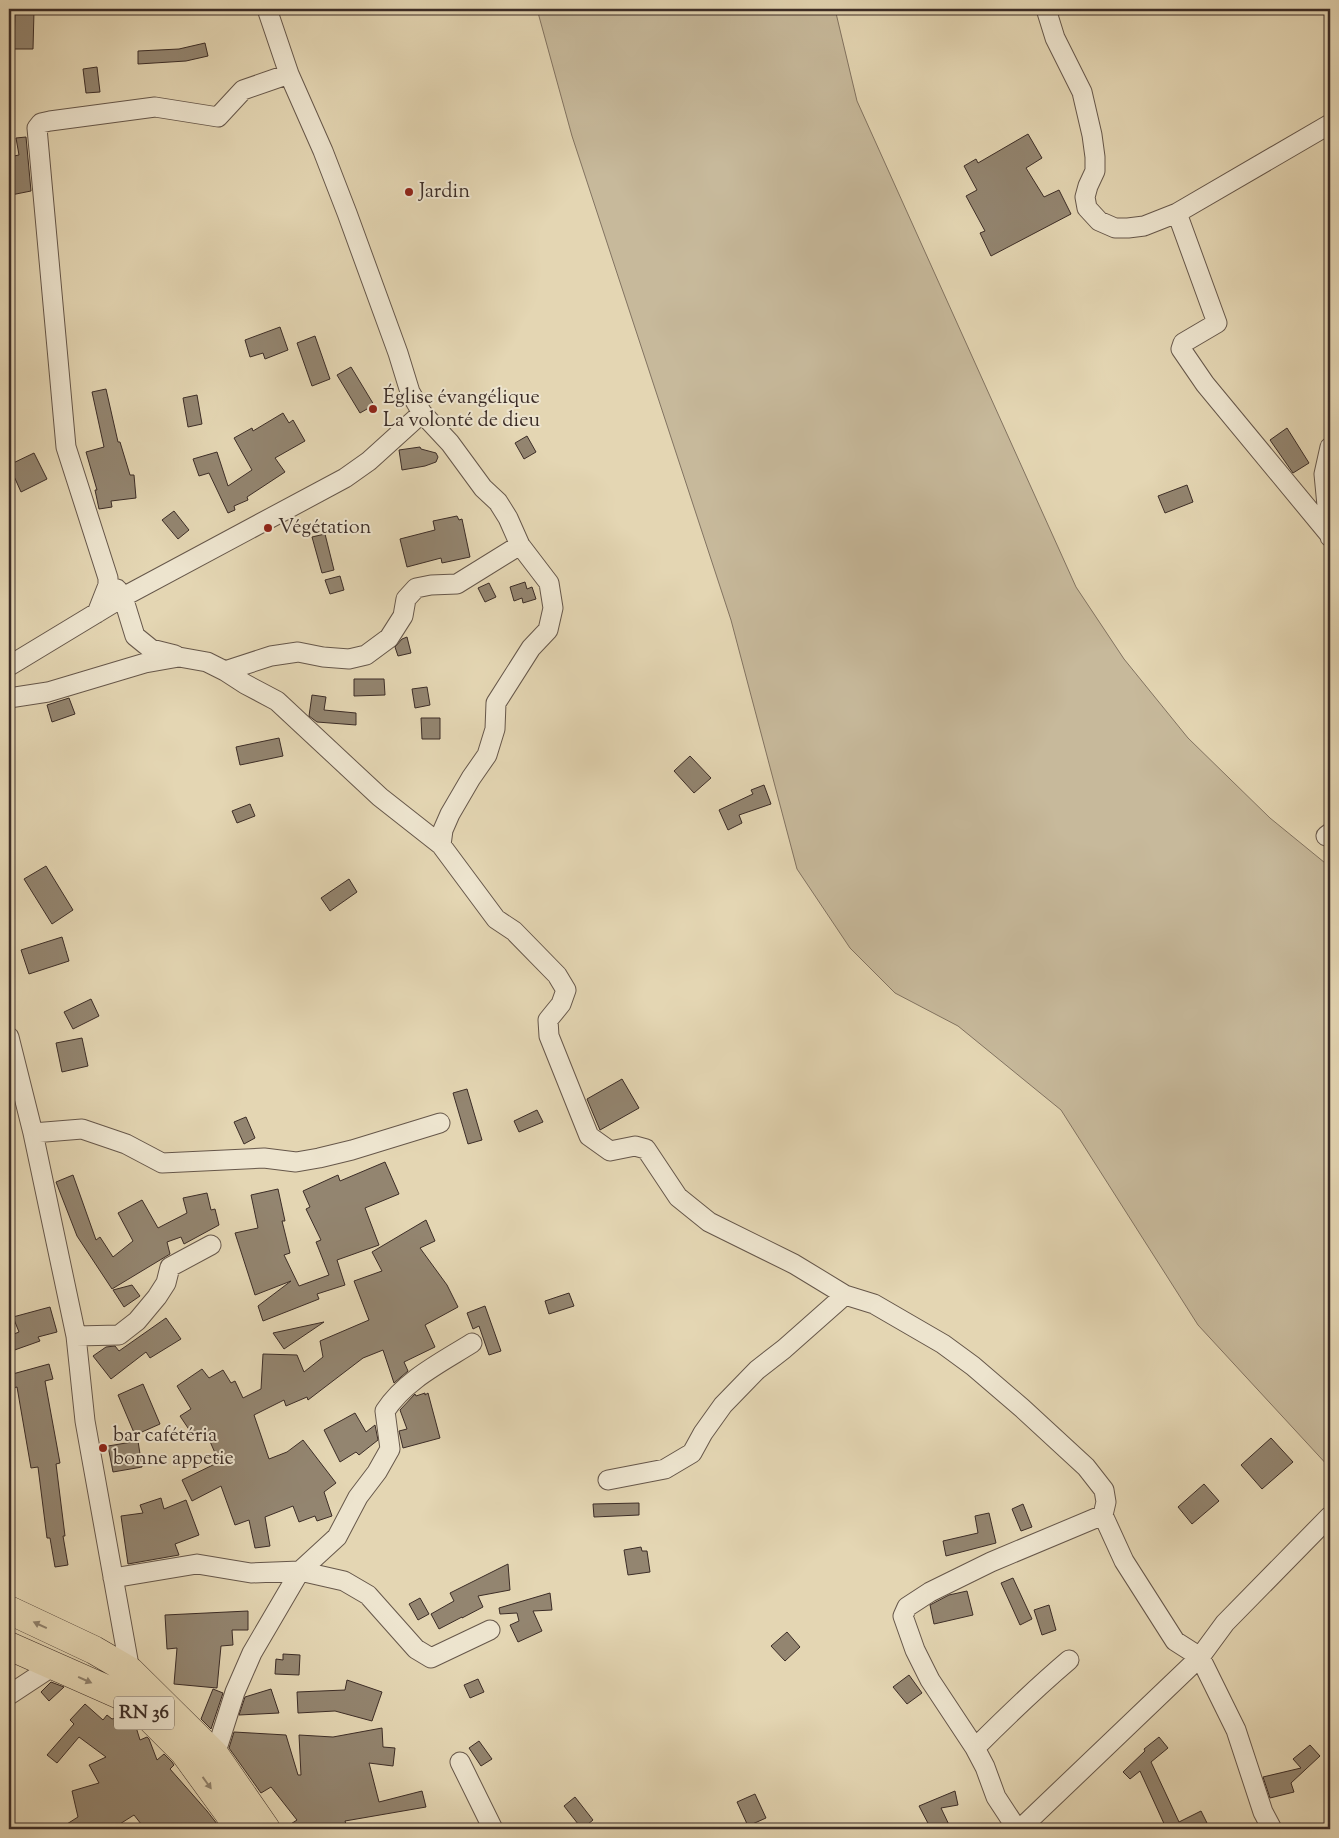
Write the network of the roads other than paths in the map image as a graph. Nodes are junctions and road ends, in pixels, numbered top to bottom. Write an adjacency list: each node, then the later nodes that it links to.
1 (267, 9): 3 (street)
2 (1046, 9): 5 (street)
3 (289, 74): 6 (street); 10 (street)
4 (1330, 124): 5 (street)
5 (1177, 213): 8 (street)
6 (422, 413): 9 (street); 11 (street)
7 (1330, 447): 8 (street)
8 (1330, 536)
9 (520, 546): 15 (street); 17 (street)
10 (108, 585): 11 (street); 12 (street)
11 (123, 597): 12 (street); 13 (street)
12 (97, 613): 14 (street)
13 (179, 656): 15 (street); 16 (street)
14 (9, 666)
15 (225, 671): 17 (street)
16 (9, 698)
17 (441, 844): 22 (street)
18 (9, 1037): 20 (street)
19 (440, 1123): 20 (street)
20 (33, 1133): 23 (street)
21 (211, 1245): 23 (street)
22 (845, 1295): 25 (street); 26 (street)
23 (76, 1336): 29 (street)
24 (472, 1343): 28 (street)
25 (608, 1480)
26 (1103, 1515): 33 (street); 38 (street)
27 (1330, 1516): 33 (street)
28 (300, 1571): 29 (street); 31 (street); 39 (street)
29 (113, 1578): 36 (street)
30 (9, 1610): 36 (main road, RN 36, one-way to 30)
31 (490, 1630)
32 (9, 1646): 35 (main road, RN 36)
33 (1200, 1657): 44 (street); 45 (street)
34 (1069, 1660): 38 (street)
35 (53, 1666): 37 (street); 41 (main road, RN 36, one-way to 41)
36 (130, 1671): 39 (main road, RN 36)
37 (9, 1695)
38 (975, 1748): 44 (street)
39 (215, 1755): 42 (main road, RN 36)
40 (460, 1762): 43 (street)
41 (240, 1829)
42 (266, 1829)
43 (493, 1829)
44 (1018, 1829)
45 (1272, 1829)

